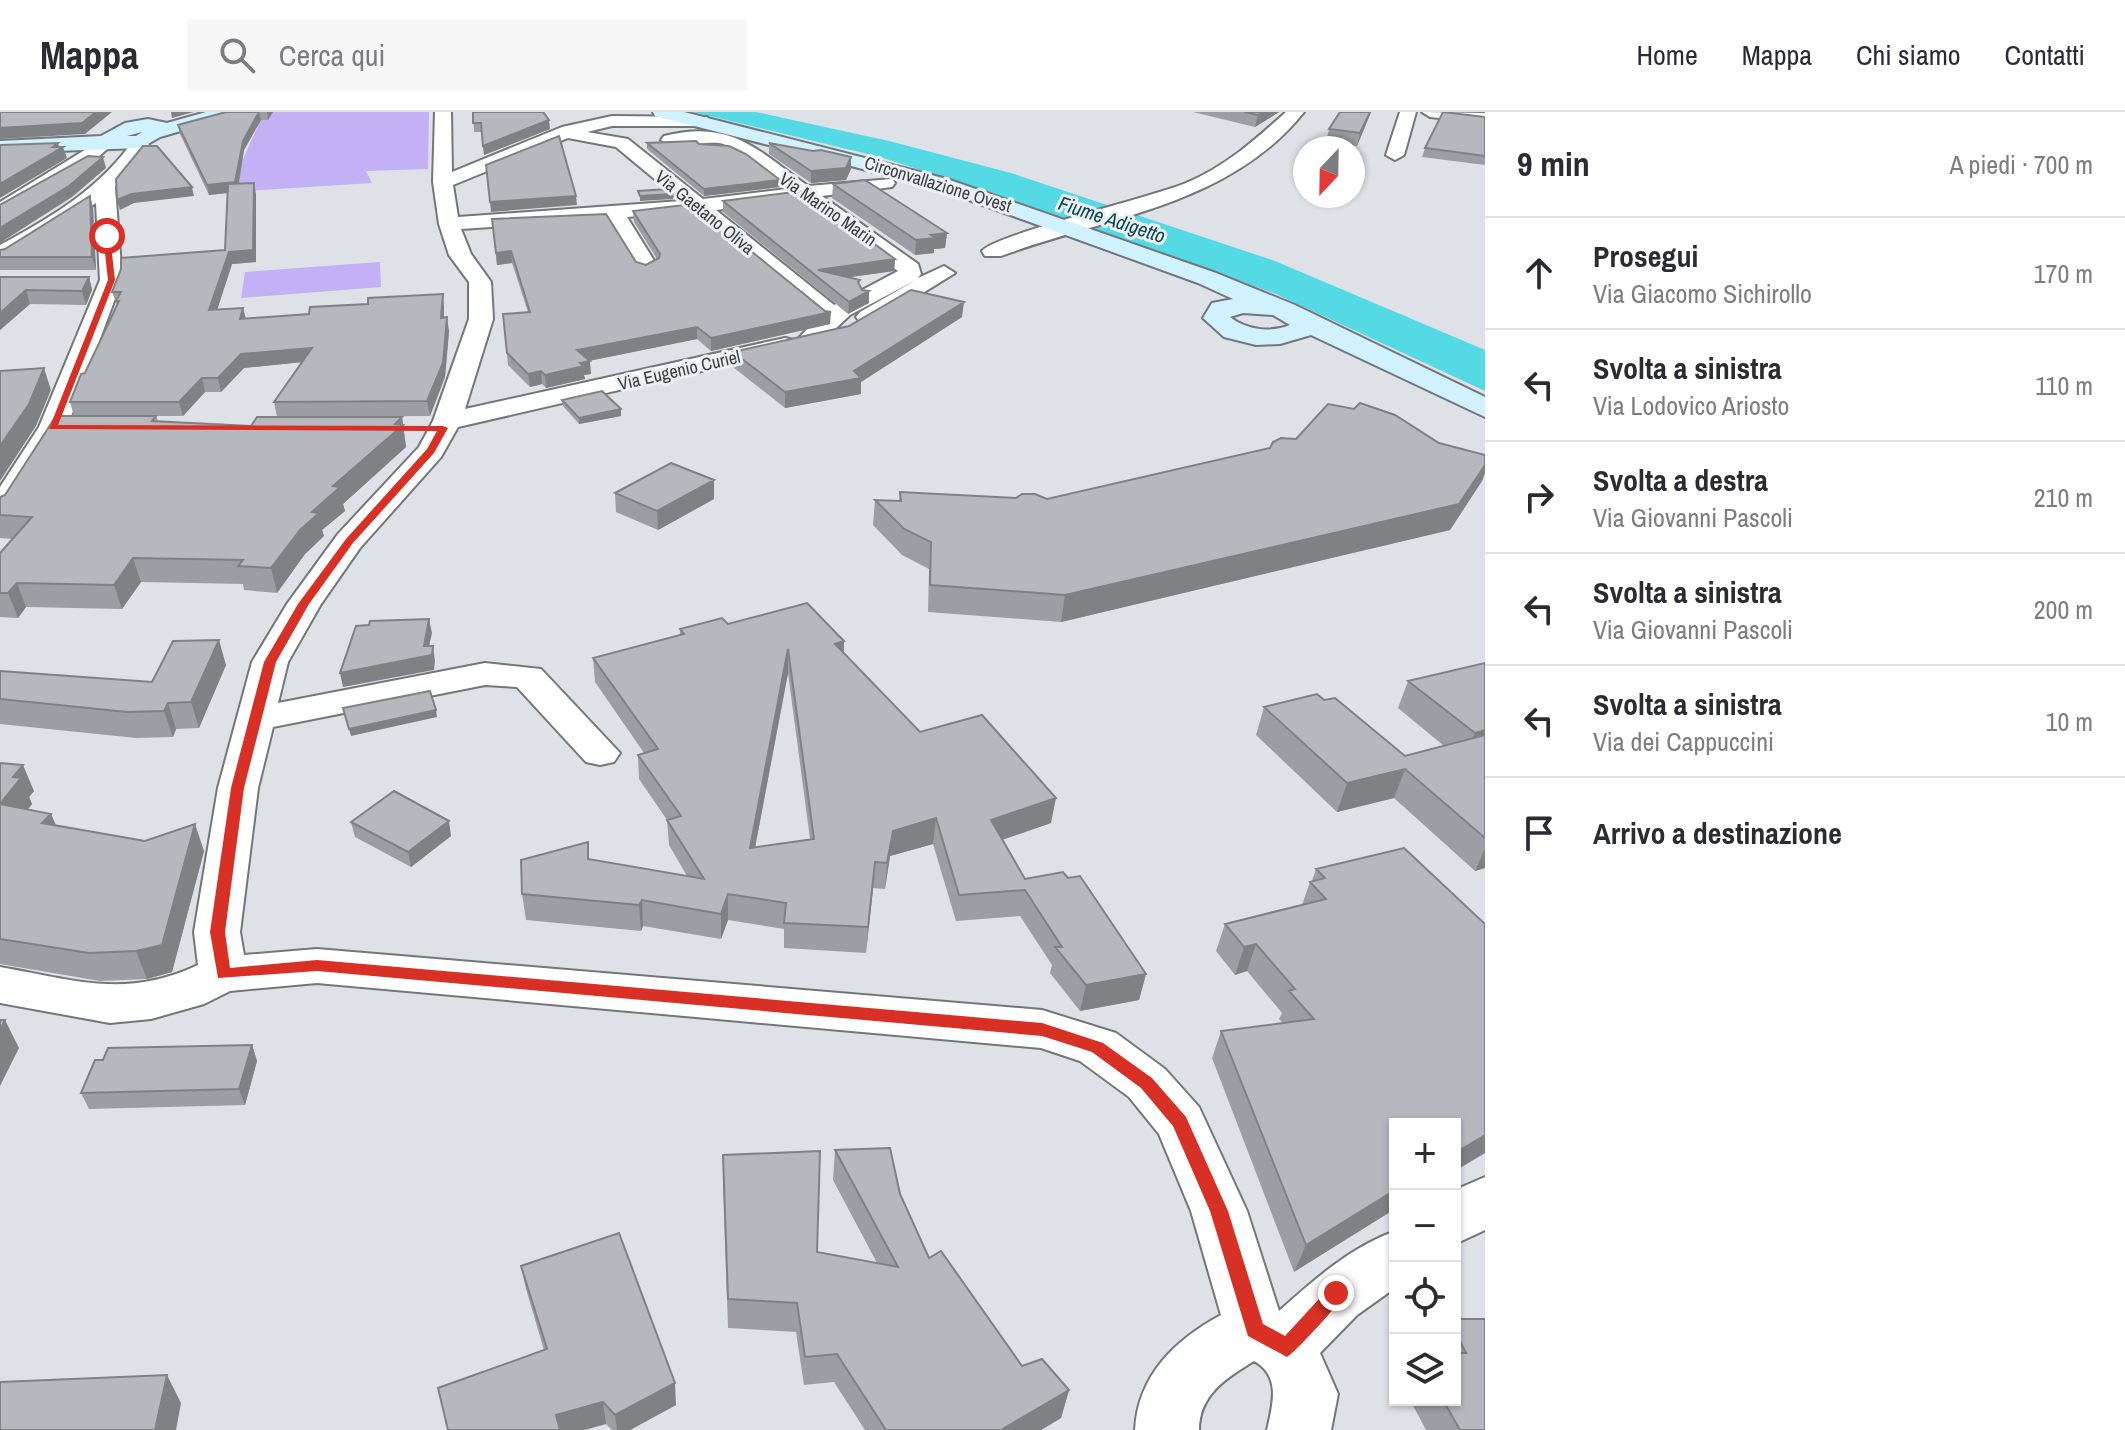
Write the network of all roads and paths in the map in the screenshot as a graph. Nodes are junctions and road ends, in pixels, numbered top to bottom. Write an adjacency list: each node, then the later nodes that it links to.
1 (443, 112): 15 (street)
2 (662, 112): 10 (main road, Circonvallazione Ovest)
3 (1296, 112): 23 (street)
4 (1408, 112): 14 (street)
5 (1430, 112): 8 (street)
6 (223, 113): 11 (main road); 11 (main road)
7 (619, 116): 9 (street); 10 (street)
8 (1485, 118)
9 (573, 120): 12 (street); 15 (street)
10 (701, 121): 23 (main road, Circonvallazione Ovest)
11 (138, 127): 13 (main road); 17 (street); 21 (street)
12 (622, 143): 18 (street, Via Marino Marin); 19 (street, Via Gaetano Oliva)
13 (0, 147)
14 (1395, 155)
15 (443, 182): 22 (street)
16 (885, 183): 18 (street)
17 (105, 184): 25 (street); 30 (street)
18 (806, 194): 19 (street); 33 (street, Via Marino Marin)
19 (696, 206): 20 (street); 33 (street, Via Gaetano Oliva)
20 (614, 213): 22 (street); 26 (street)
21 (2, 215)
22 (449, 224): 37 (street)
23 (1068, 224): 24 (street); 28 (main road, Circonvallazione Ovest)
24 (993, 251)
25 (0, 254)
26 (647, 267)
27 (944, 273): 35 (street, Via Eugenio Curiel)
28 (1207, 278): 31 (main road, Circonvallazione Ovest); 32 (main road)
29 (79, 280): 30 (street)
30 (111, 280): 38 (street)
31 (1271, 307): 32 (main road); 34 (main road, Circonvallazione Ovest)
32 (1221, 309): 34 (main road)
33 (834, 316): 35 (street, Via Marino Marin)
34 (1292, 328): 36 (main road)
35 (809, 340): 37 (street, Via Eugenio Curiel)
36 (1485, 408)
37 (436, 426): 42 (street)
38 (53, 427): 39 (street); 40 (street)
39 (85, 427)
40 (12, 476): 41 (street)
41 (0, 510)
42 (255, 719): 43 (street); 44 (street)
43 (600, 753)
44 (223, 974): 45 (street); 49 (street)
45 (0, 985)
46 (1485, 1201): 47 (street)
47 (1461, 1215)
48 (1389, 1261): 49 (street)
49 (1271, 1338): 50 (street); 51 (street)
50 (1167, 1430)
51 (1299, 1430)

